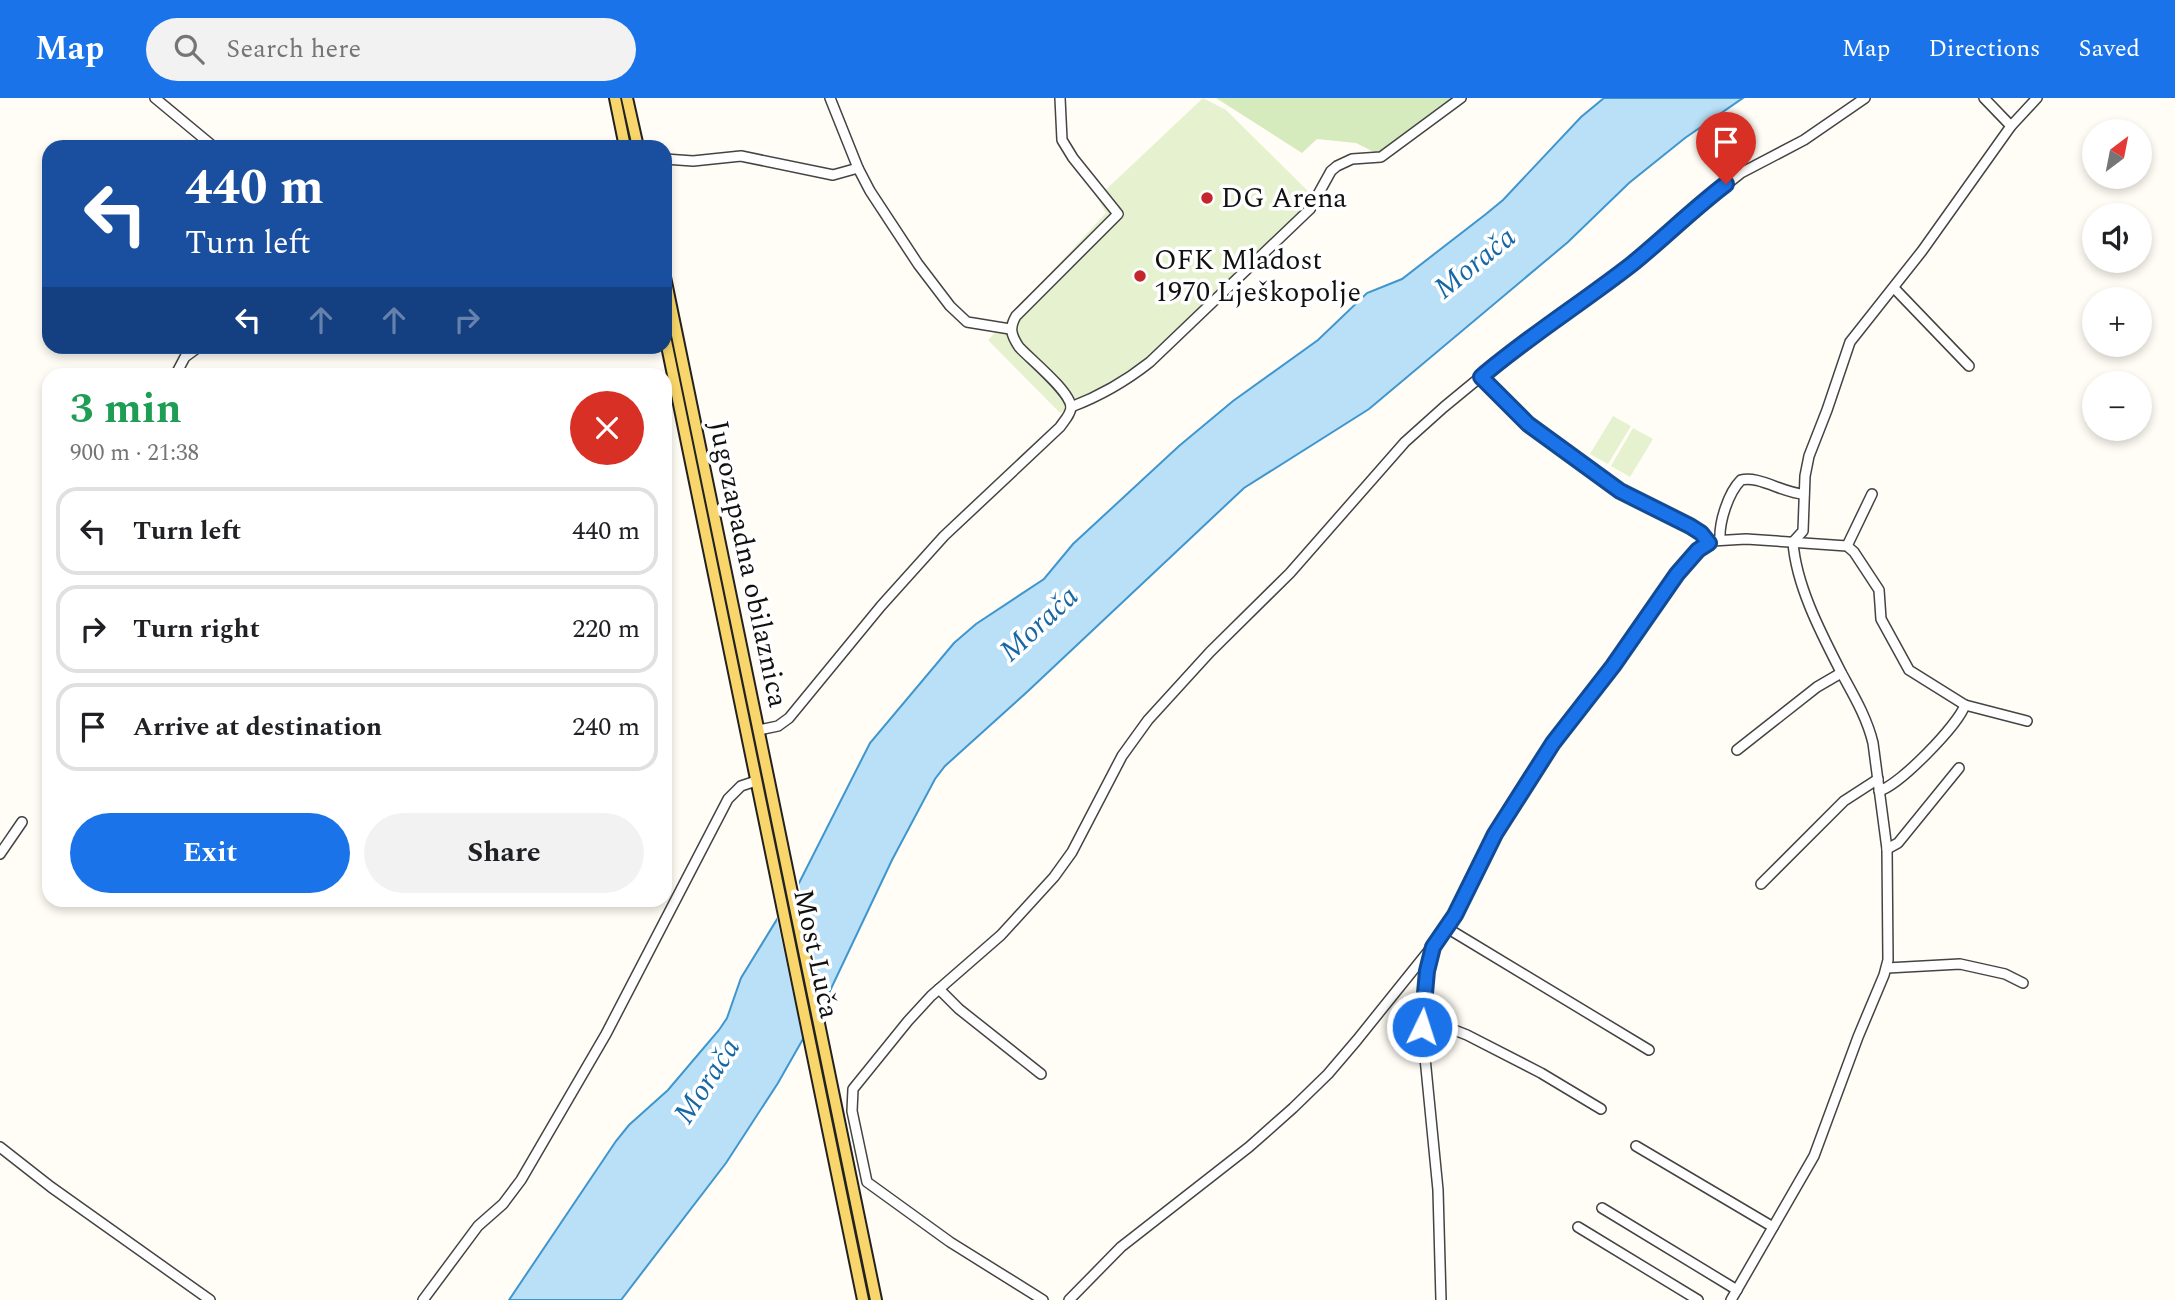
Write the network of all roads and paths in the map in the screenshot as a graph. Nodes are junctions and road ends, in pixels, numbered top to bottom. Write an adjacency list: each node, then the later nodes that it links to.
1 (155, 98): 11 (street)
2 (615, 98): 12 (main road)
3 (628, 98): 13 (main road)
4 (830, 98): 15 (street)
5 (1060, 98): 18 (street)
6 (1461, 98): 24 (street)
7 (1865, 98): 23 (street)
8 (1984, 98): 10 (street)
9 (2037, 98): 10 (street)
10 (2011, 126): 16 (street)
11 (206, 140)
12 (624, 140)
13 (637, 140)
14 (672, 160): 15 (street)
15 (858, 168): 18 (street)
16 (1894, 288): 20 (street); 25 (street)
17 (672, 311): 34 (main road, Jugozapadna obilaznica)
18 (1010, 328): 24 (street)
19 (189, 354): 21 (street)
20 (1969, 366)
21 (179, 368)
22 (672, 370): 38 (main road, Jugozapadna obilaznica)
23 (1481, 377): 29 (street); 52 (street)
24 (1071, 407): 34 (street)
25 (1804, 494): 27 (street); 28 (street)
26 (1872, 494): 30 (street)
27 (1720, 540): 28 (street); 29 (street)
28 (1793, 542): 30 (street); 31 (street)
29 (1709, 543): 48 (street)
30 (1847, 546): 32 (street)
31 (1841, 673): 35 (street); 37 (street)
32 (1965, 705): 33 (street); 39 (street)
33 (2026, 721)
34 (759, 730): 43 (main road, Jugozapadna obilaznica)
35 (1737, 750)
36 (1959, 768): 41 (street)
37 (1878, 779): 39 (street); 45 (street)
38 (756, 780): 44 (main road, Jugozapadna obilaznica); 46 (street)
39 (1879, 791): 41 (street)
40 (22, 822): 42 (street)
41 (1886, 849): 50 (street)
42 (0, 854)
43 (786, 860): 66 (main road, Most Luča)
44 (773, 862): 65 (main road, Most Luča)
45 (1761, 884)
46 (672, 907)
47 (672, 907): 64 (street)
48 (1447, 928): 49 (street); 54 (street)
49 (1433, 947): 53 (street); 68 (street)
50 (1887, 968): 51 (street); 61 (street)
51 (2023, 983)
52 (939, 989): 55 (street); 67 (street)
53 (1421, 1017): 56 (street); 69 (street)
54 (1649, 1050)
55 (1041, 1074)
56 (1601, 1109)
57 (1636, 1146): 61 (street)
58 (0, 1147): 63 (street)
59 (1602, 1208): 62 (street)
60 (1578, 1227): 70 (street)
61 (1773, 1227): 62 (street)
62 (1737, 1290): 71 (street)
63 (210, 1300)
64 (423, 1300)
65 (863, 1300)
66 (876, 1300)
67 (1043, 1300)
68 (1069, 1300)
69 (1441, 1300)
70 (1698, 1300)
71 (1731, 1300)

